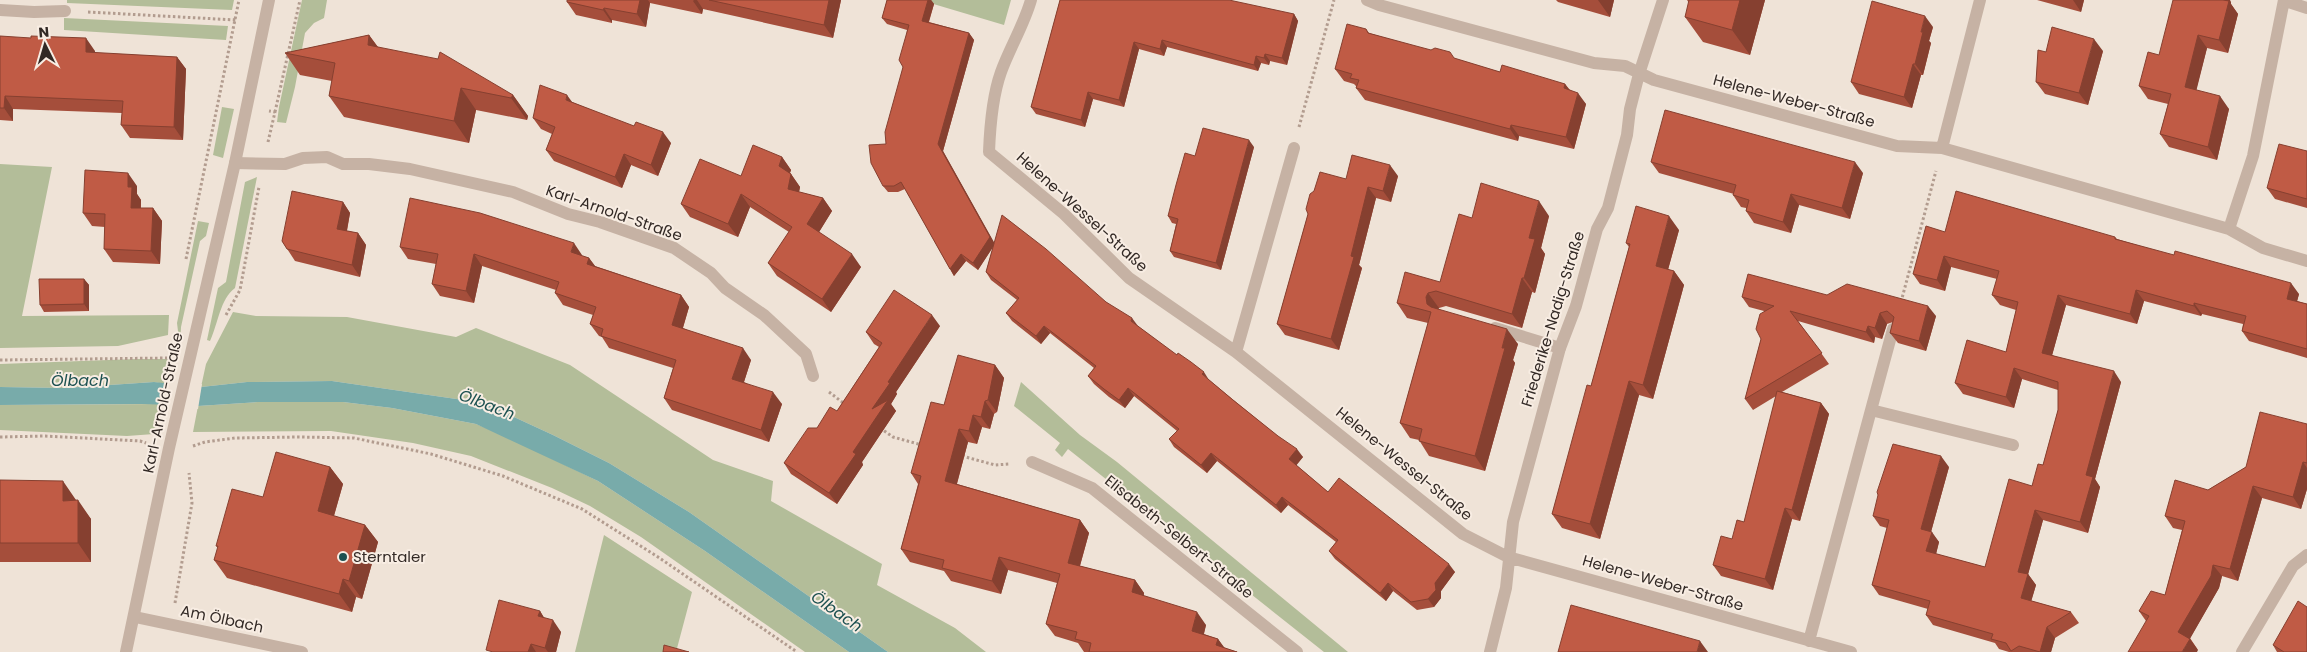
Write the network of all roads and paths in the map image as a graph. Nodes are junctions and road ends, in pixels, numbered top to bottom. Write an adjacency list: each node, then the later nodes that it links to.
1 (239, 0): 13 (path)
2 (269, 0): 14 (street, Karl-Arnold-Straße)
3 (300, 0): 17 (path)
4 (1030, 0): 29 (street, Helene-Wessel-Straße)
5 (1334, 0): 18 (path)
6 (1367, 0): 15 (street)
7 (1663, 0): 15 (street, Friederike-Nadig-Straße)
8 (1980, 0): 19 (street)
9 (2284, 1): 10 (street); 22 (street)
10 (2307, 8)
11 (0, 10): 12 (street)
12 (66, 10): 13 (path)
13 (235, 20): 14 (path); 24 (path)
14 (264, 26): 16 (street, Karl-Arnold-Straße)
15 (1639, 74): 19 (street, Helene-Weber-Straße); 28 (street, Friederike-Nadig-Straße)
16 (247, 106): 17 (path); 20 (street, Karl-Arnold-Straße)
17 (275, 112): 21 (path)
18 (1294, 148): 29 (street)
19 (1942, 148): 22 (street, Helene-Weber-Straße); 27 (path)
20 (235, 163): 21 (street, Karl-Arnold-Straße); 40 (street, Karl-Arnold-Straße)
21 (263, 164): 25 (path); 32 (street, Karl-Arnold-Straße)
22 (2229, 229): 23 (street, Helene-Weber-Straße)
23 (2307, 261)
24 (186, 262)
25 (223, 321)
26 (1482, 325): 28 (street)
27 (1893, 329): 34 (street)
28 (1560, 348): 44 (street, Friederike-Nadig-Straße)
29 (1236, 352): 44 (street, Helene-Wessel-Straße)
30 (176, 359): 31 (path)
31 (0, 360)
32 (813, 376): 33 (path)
33 (847, 406)
34 (1871, 410): 37 (street); 47 (street)
35 (878, 426): 39 (path)
36 (0, 437): 40 (path)
37 (2013, 445)
38 (186, 446): 40 (path); 46 (path); 50 (path)
39 (930, 447)
40 (169, 448): 45 (street, Karl-Arnold-Straße)
41 (958, 455): 42 (path)
42 (1032, 462): 51 (street, Elisabeth-Selbert-Straße)
43 (2307, 555): 54 (street)
44 (1508, 556): 47 (street, Helene-Weber-Straße); 52 (street, Friederike-Nadig-Straße)
45 (135, 617): 46 (street, Am Ölbach); 48 (street, Karl-Arnold-Straße)
46 (169, 624): 49 (street, Am Ölbach)
47 (1810, 641): 53 (street, Helene-Weber-Straße)
48 (126, 652)
49 (302, 652)
50 (797, 652)
51 (1297, 652)
52 (1490, 652)
53 (1851, 652)
54 (2242, 652)

